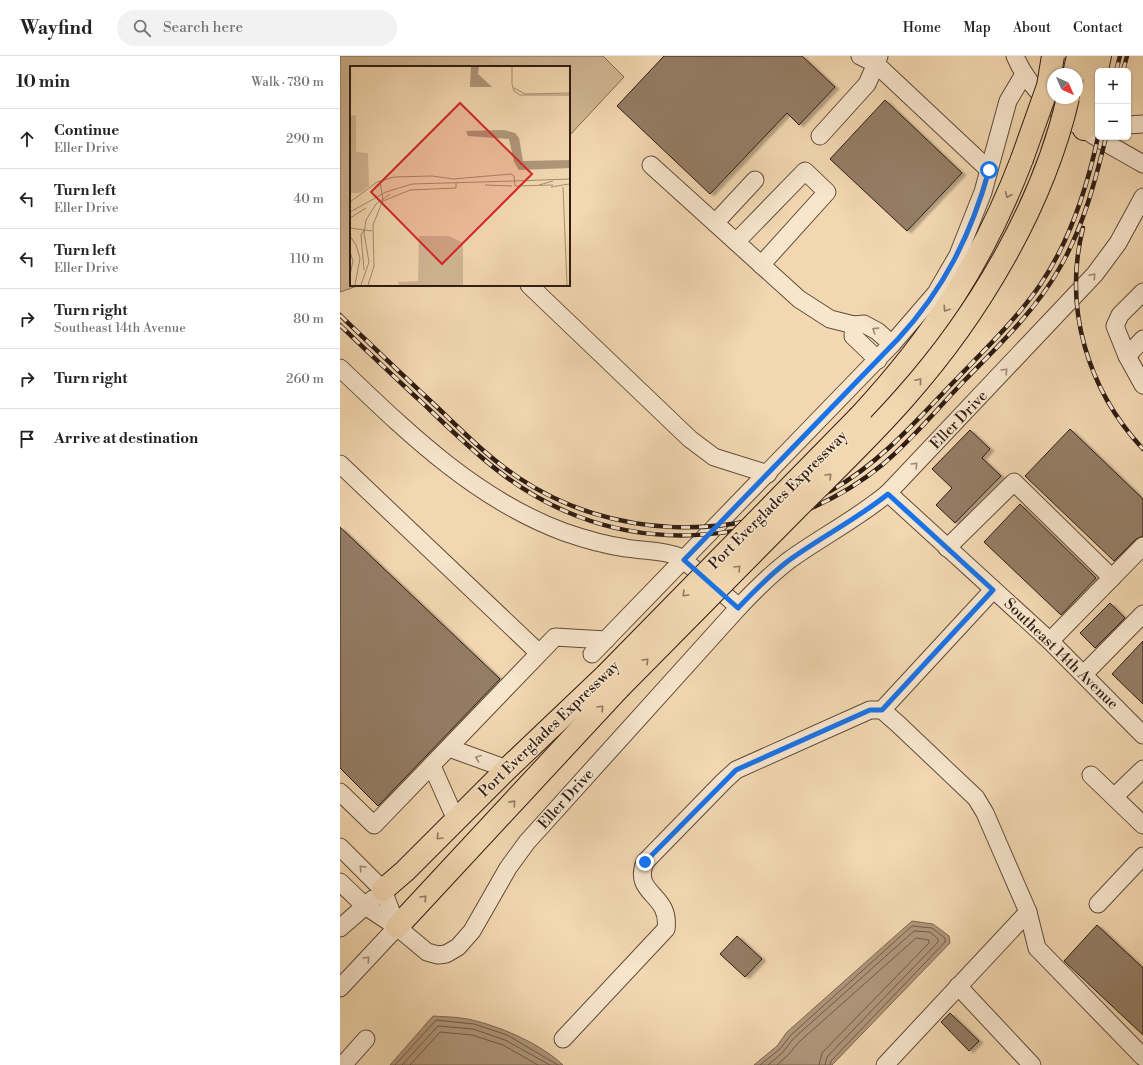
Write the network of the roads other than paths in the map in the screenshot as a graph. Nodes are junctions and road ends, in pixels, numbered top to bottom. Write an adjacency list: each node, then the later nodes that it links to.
1 (860, 56): 6 (street)
2 (1016, 56): 7 (street)
3 (1042, 56): 13 (highway, bridge)
4 (1053, 56): 13 (highway, Port Everglades Expressway, bridge)
5 (1100, 56): 11 (highway)
6 (878, 60): 12 (street); 16 (street)
7 (1024, 74): 11 (street); 16 (street)
8 (1066, 104): 46 (highway, Port Everglades Expressway, one-way to 8, bridge)
9 (1143, 124): 10 (street)
10 (1131, 125)
11 (1091, 128): 14 (street)
12 (820, 136)
13 (1022, 159): 46 (highway, Port Everglades Expressway, one-way to 46, bridge)
14 (1143, 164)
15 (651, 165): 19 (street)
16 (989, 170): 26 (street)
17 (755, 180): 19 (street)
18 (1143, 197): 33 (street, Eller Drive, one-way to 18)
19 (714, 223): 20 (street)
20 (736, 242): 21 (street); 21 (street)
21 (761, 265): 24 (street)
22 (530, 286): 32 (street)
23 (1143, 292): 27 (street)
24 (854, 325): 26 (street, one-way to 24); 28 (street)
25 (1143, 339): 27 (street)
26 (892, 344): 28 (street)
27 (1127, 356): 30 (street)
28 (878, 360): 32 (street)
29 (340, 368): 36 (street)
30 (1143, 385)
31 (340, 464): 43 (street)
32 (768, 474): 36 (street)
33 (888, 494): 35 (street, Southeast 14th Avenue); 39 (street, Eller Drive)
34 (1143, 546): 37 (street)
35 (947, 548): 37 (street); 38 (street, Southeast 14th Avenue)
36 (684, 560): 39 (street); 41 (street)
37 (1112, 578): 42 (street)
38 (993, 590): 42 (street, Southeast 14th Avenue); 47 (street)
39 (738, 608): 65 (street, Eller Drive)
40 (1143, 614): 45 (street)
41 (606, 640): 43 (street); 44 (street)
42 (1050, 641): 45 (street, Southeast 14th Avenue)
43 (539, 653): 49 (street)
44 (592, 654)
45 (1084, 674): 48 (street, Southeast 14th Avenue)
46 (612, 682): 51 (highway, Port Everglades Expressway); 65 (highway, Port Everglades Expressway, one-way to 46)
47 (882, 710): 64 (street); 70 (street)
48 (1143, 735)
49 (449, 748): 50 (street); 51 (street, one-way to 49)
50 (432, 766): 54 (street); 56 (street)
51 (507, 769): 56 (highway, Port Everglades Expressway)
52 (1143, 769): 55 (street)
53 (1091, 775): 55 (street)
54 (340, 792)
55 (1114, 797): 57 (street)
56 (456, 820): 61 (highway, Port Everglades Expressway, one-way to 61)
57 (1143, 825)
58 (340, 847): 61 (street, one-way to 58)
59 (1143, 856): 62 (street)
60 (340, 882): 63 (street, Eller Drive)
61 (383, 890): 63 (street); 65 (street, Eller Drive)
62 (1098, 904)
63 (365, 906): 65 (street, Eller Drive); 66 (street)
64 (1028, 912): 67 (street); 71 (street)
65 (397, 927): 68 (street, one-way to 65)
66 (340, 928)
67 (958, 986): 72 (street); 74 (street)
68 (340, 988)
69 (366, 1039): 73 (street)
70 (563, 1039)
71 (1141, 1051)
72 (892, 1062)
73 (343, 1065)
74 (1032, 1065)

